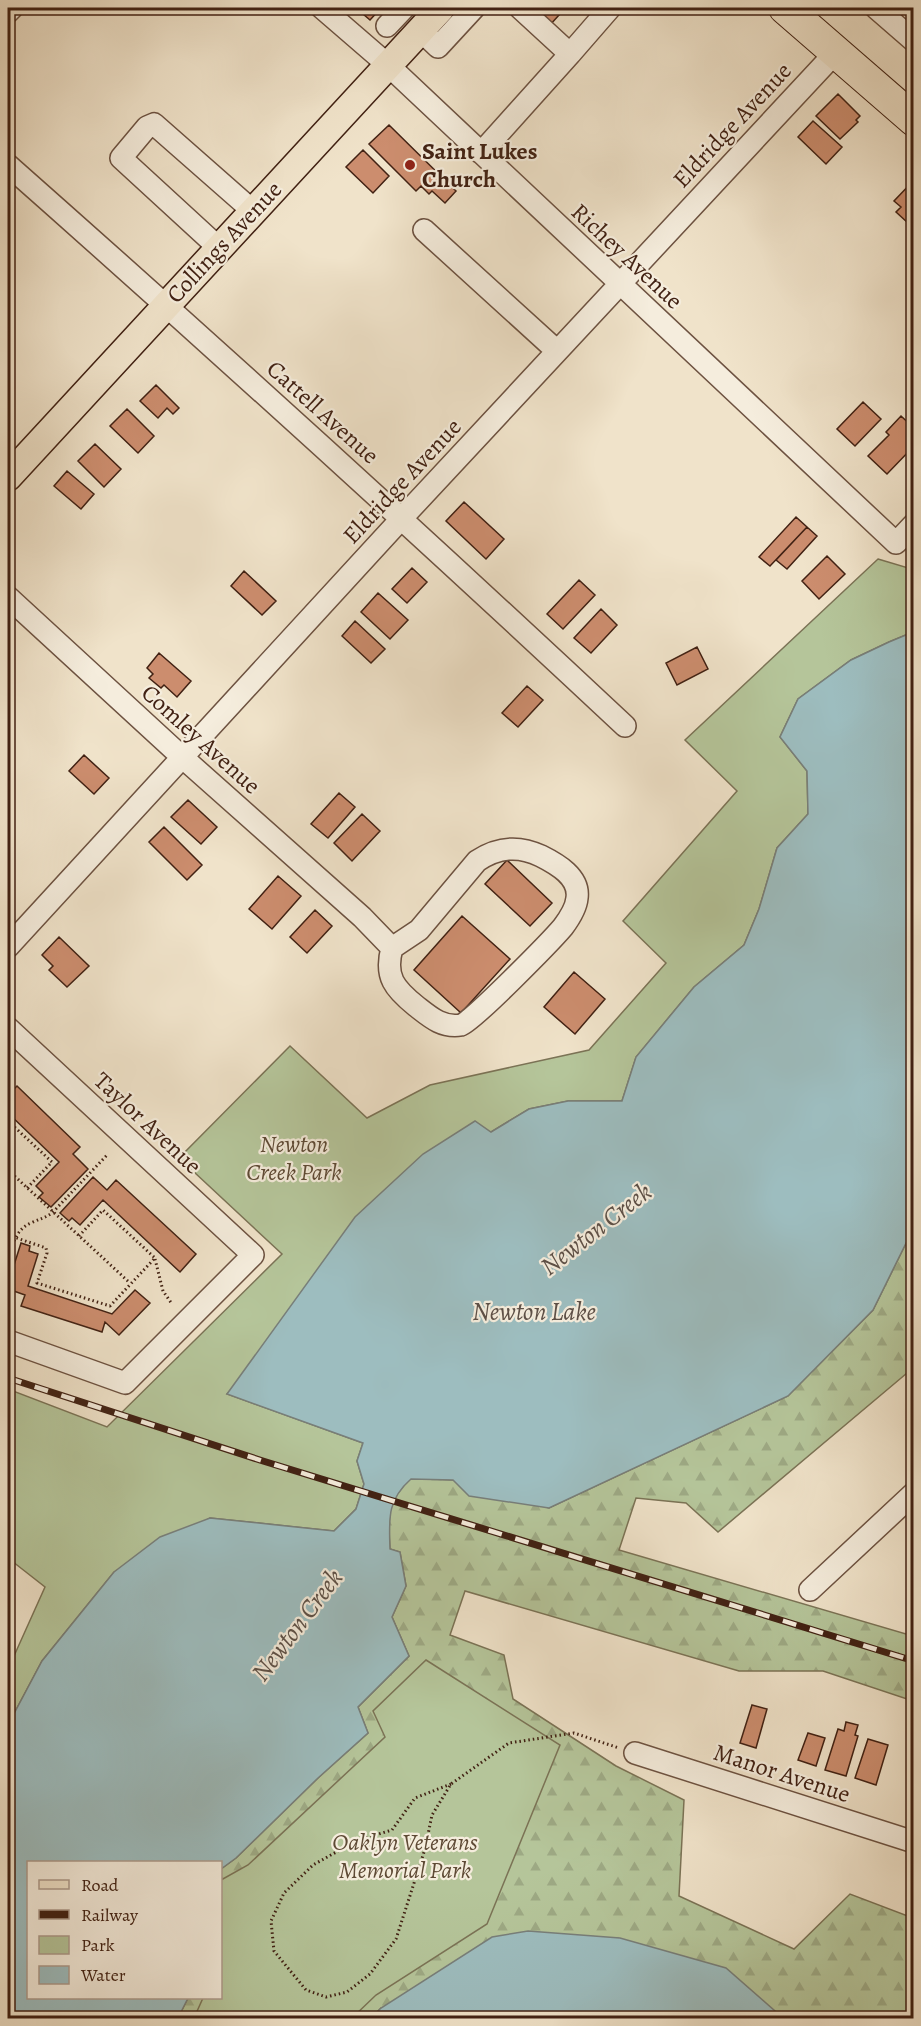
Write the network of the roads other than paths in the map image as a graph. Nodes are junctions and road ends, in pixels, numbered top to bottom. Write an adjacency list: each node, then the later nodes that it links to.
1 (12, 8): 10 (street)
2 (322, 8): 16 (street, Richey Avenue)
3 (404, 8): 11 (street)
4 (441, 8): 12 (main road, Collings Avenue)
5 (474, 8): 12 (street)
6 (520, 8): 15 (street)
7 (610, 8): 15 (street)
8 (785, 8): 14 (highway)
9 (876, 8): 13 (street)
10 (8, 12)
11 (387, 26)
12 (420, 30): 16 (main road, Collings Avenue)
13 (914, 41)
14 (836, 52): 17 (highway); 23 (street, Eldridge Avenue)
15 (570, 54): 18 (street)
16 (388, 65): 18 (street, Richey Avenue); 20 (main road, Collings Avenue)
17 (914, 120)
18 (481, 153): 23 (street, Richey Avenue)
19 (8, 165): 24 (street, Cattell Avenue)
20 (253, 211): 22 (main road, Collings Avenue); 22 (street)
21 (424, 230): 25 (street)
22 (219, 248): 24 (main road, Collings Avenue)
23 (620, 284): 25 (street, Eldridge Avenue); 28 (street, Richey Avenue)
24 (166, 305): 26 (main road, Collings Avenue); 27 (street, Cattell Avenue)
25 (557, 351): 27 (street, Eldridge Avenue)
26 (8, 477)
27 (402, 518): 30 (street, Cattell Avenue); 31 (street, Eldridge Avenue)
28 (914, 524)
29 (8, 597): 31 (street, Comley Avenue)
30 (625, 726)
31 (182, 757): 32 (street, Eldridge Avenue); 33 (street, Comley Avenue)
32 (8, 947)
33 (392, 948): 33 (street)
34 (8, 1028): 35 (street, Taylor Avenue)
35 (8, 1341)
36 (909, 1503): 37 (street)
37 (810, 1590)
38 (635, 1753): 39 (street, Manor Avenue)
39 (914, 1842)

